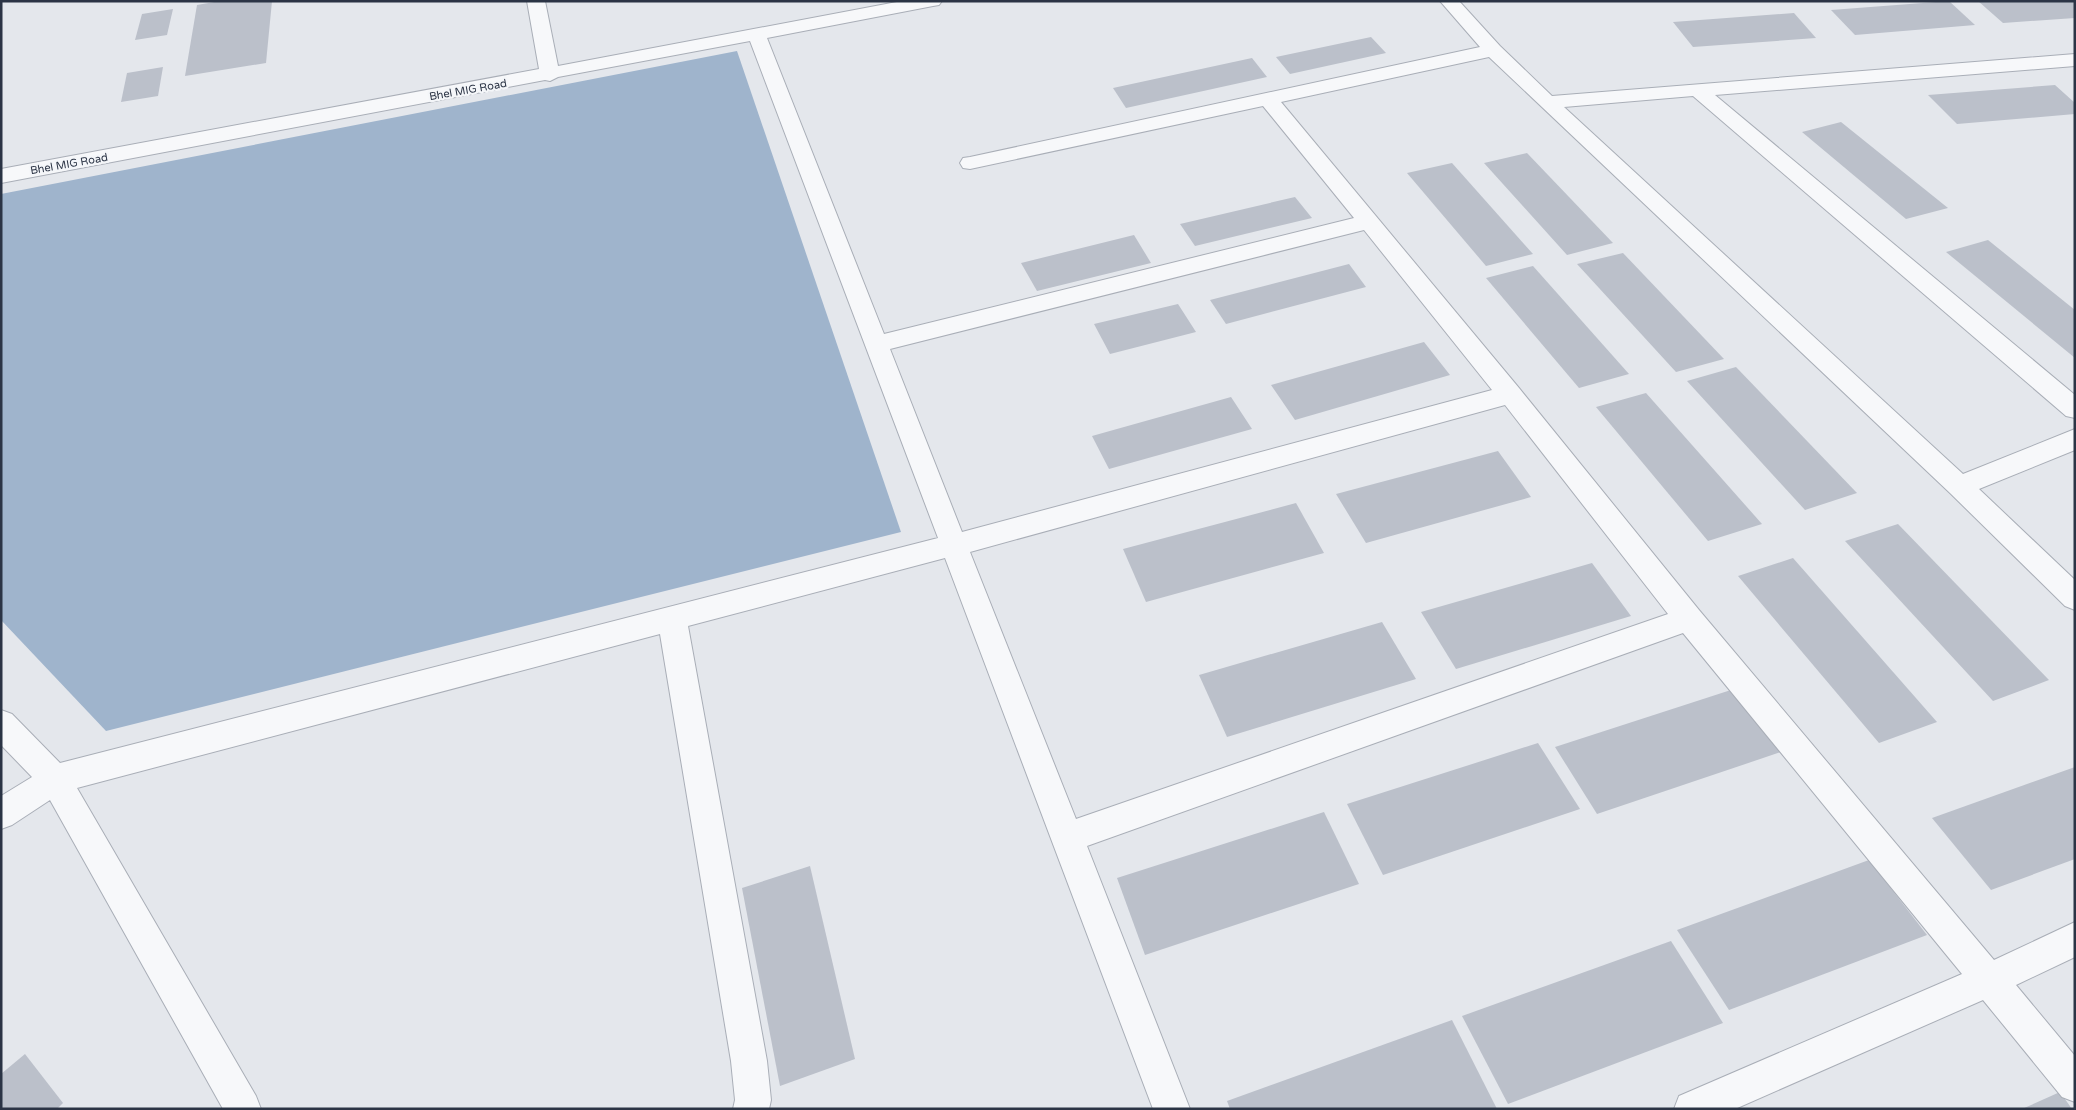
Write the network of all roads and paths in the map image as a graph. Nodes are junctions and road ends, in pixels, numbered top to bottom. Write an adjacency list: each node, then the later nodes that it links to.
1 (536, 1): 7 (street)
2 (934, 1): 4 (street, Bhel MIG Road)
3 (1449, 1): 5 (street)
4 (757, 35): 7 (street, Bhel MIG Road); 14 (street)
5 (1493, 50): 9 (street); 10 (street)
6 (2075, 60): 8 (street)
7 (550, 75): 12 (street, Bhel MIG Road)
8 (1698, 90): 10 (street); 16 (street)
9 (1269, 100): 11 (street); 13 (street)
10 (1546, 102): 18 (street)
11 (970, 163)
12 (1, 176)
13 (1367, 222): 14 (street); 15 (street)
14 (877, 344): 19 (street)
15 (1510, 394): 19 (street); 22 (street)
16 (2075, 409)
17 (2075, 440): 18 (street)
18 (1960, 486): 20 (street)
19 (954, 545): 21 (street); 26 (street)
20 (2075, 598)
21 (672, 618): 24 (street); 31 (street)
22 (1688, 618): 26 (street); 28 (street)
23 (1, 724): 24 (street)
24 (55, 779): 25 (street); 30 (street)
25 (1, 814)
26 (1068, 837): 32 (street)
27 (2075, 939): 28 (street)
28 (1989, 980): 29 (street); 33 (street)
29 (2075, 1084)
30 (242, 1109)
31 (751, 1109)
32 (1172, 1109)
33 (1692, 1109)

